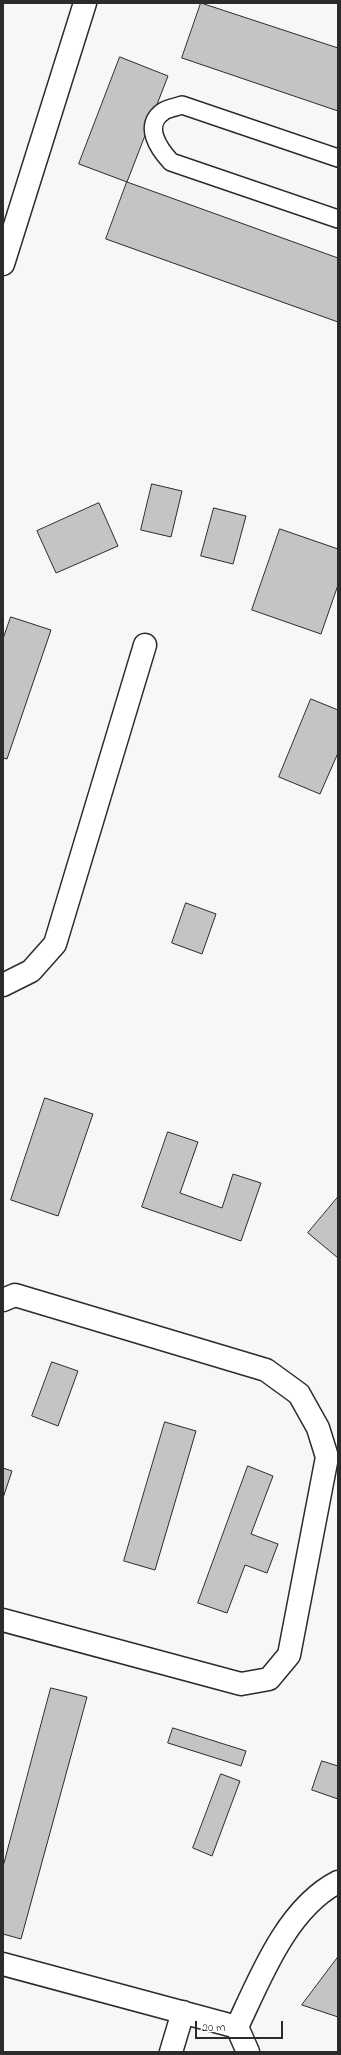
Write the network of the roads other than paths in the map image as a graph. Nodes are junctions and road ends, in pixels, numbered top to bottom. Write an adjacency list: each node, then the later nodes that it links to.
1 (85, 3): 4 (street)
2 (338, 158): 3 (lane)
3 (338, 219)
4 (3, 264)
5 (145, 645): 6 (street)
6 (3, 985)
7 (3, 1300): 8 (street)
8 (3, 1620)
9 (338, 1882): 12 (street)
10 (3, 1964): 11 (street)
11 (183, 2012): 12 (street); 13 (street)
12 (237, 2027): 14 (street)
13 (170, 2052)
14 (248, 2052)

